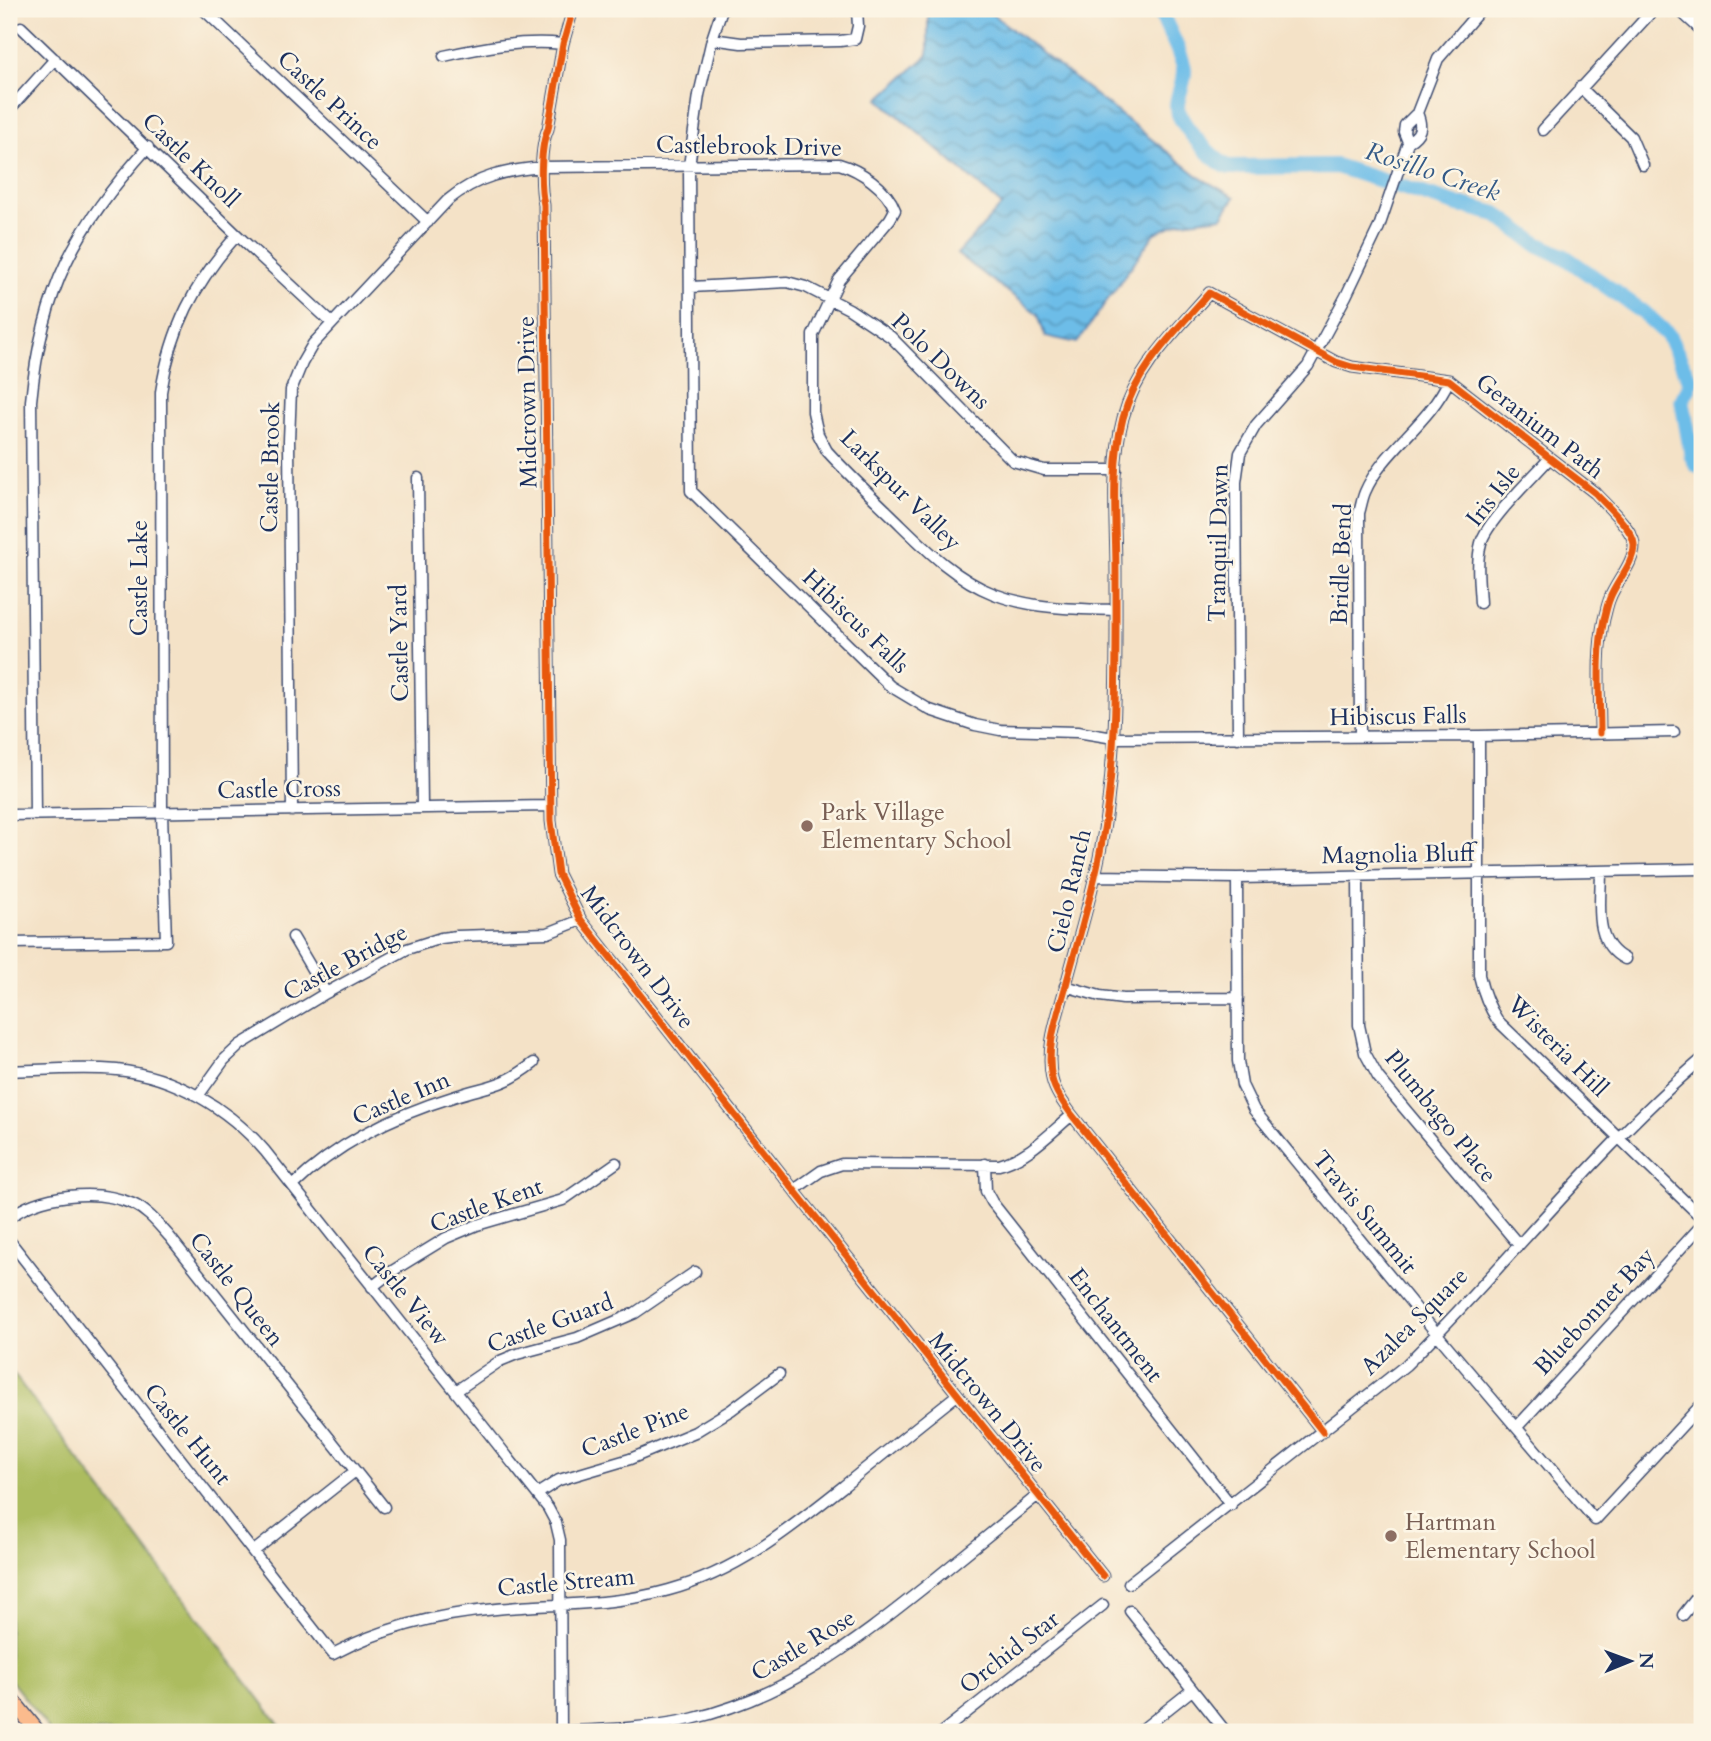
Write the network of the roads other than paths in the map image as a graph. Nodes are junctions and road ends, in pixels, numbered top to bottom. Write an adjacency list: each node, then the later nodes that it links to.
1 (203, 9): 23 (street, Castle Prince)
2 (573, 9): 11 (street, Midcrown Drive)
3 (722, 9): 10 (street, Hibiscus Falls)
4 (857, 9): 10 (street)
5 (1481, 9): 29 (street, Tranquil Dawn)
6 (1654, 9): 14 (street)
7 (1678, 9): 9 (street)
8 (21, 27): 13 (street, Castle Knoll)
9 (1702, 32)
10 (712, 39): 20 (street, Hibiscus Falls)
11 (563, 44): 12 (street); 21 (street, Midcrown Drive)
12 (444, 56)
13 (55, 60): 15 (street); 17 (street, Castle Knoll)
14 (1580, 87): 16 (street); 18 (street)
15 (9, 110)
16 (1543, 130)
17 (148, 147): 24 (street, Castle Knoll); 47 (street)
18 (1643, 165)
19 (626, 166): 20 (street, Castlebrook Drive); 21 (street, Castle Brook)
20 (689, 166): 22 (street, Castlebrook Drive); 25 (street, Hibiscus Falls)
21 (546, 167): 23 (street, Castle Brook); 42 (street, Midcrown Drive)
22 (895, 210): 27 (street, Larkspur Valley)
23 (428, 222): 28 (street, Castle Brook)
24 (237, 235): 28 (street, Castle Knoll); 45 (street, Castle Lake)
25 (691, 287): 27 (street, Polo Downs); 40 (street, Hibiscus Falls)
26 (1209, 293): 29 (street, Geranium Path); 32 (street, Cielo Ranch)
27 (830, 299): 32 (street, Polo Downs); 35 (street, Larkspur Valley)
28 (332, 323): 44 (street, Castle Brook)
29 (1316, 352): 30 (street, Geranium Path); 41 (street, Tranquil Dawn)
30 (1449, 380): 31 (street, Geranium Path); 39 (street, Bridle Bend)
31 (1549, 459): 34 (street, Iris Isle); 37 (street, Geranium Path)
32 (1116, 470): 35 (street, Cielo Ranch)
33 (418, 478): 43 (street, Castle Yard)
34 (1480, 603)
35 (1116, 610): 40 (street, Cielo Ranch)
36 (1674, 732): 37 (street, Hibiscus Falls)
37 (1600, 733): 38 (street, Hibiscus Falls)
38 (1479, 736): 39 (street, Hibiscus Falls); 50 (street, Wisteria Hill)
39 (1360, 737): 41 (street, Hibiscus Falls)
40 (1114, 738): 41 (street, Hibiscus Falls); 51 (street, Cielo Ranch)
41 (1238, 738)
42 (550, 806): 43 (street, Castle Cross); 54 (street, Midcrown Drive)
43 (422, 807): 44 (street, Castle Cross)
44 (292, 811): 45 (street, Castle Cross)
45 (162, 813): 47 (street, Castle Cross); 56 (street, Castle Lake)
46 (9, 815): 47 (street, Castle Cross)
47 (35, 815)
48 (1702, 869): 49 (street, Magnolia Bluff)
49 (1601, 871): 50 (street, Magnolia Bluff); 57 (street)
50 (1479, 873): 52 (street, Magnolia Bluff); 66 (street, Wisteria Hill)
51 (1095, 876): 53 (street, Magnolia Bluff); 58 (street, Cielo Ranch)
52 (1358, 876): 53 (street, Magnolia Bluff); 75 (street, Plumbago Place)
53 (1237, 878): 60 (street, Travis Summit)
54 (581, 920): 59 (street, Castle Bridge); 70 (street, Midcrown Drive)
55 (293, 937): 59 (street)
56 (9, 943)
57 (1625, 959)
58 (1065, 986): 60 (street); 65 (street, Cielo Ranch)
59 (326, 993): 64 (street, Castle Bridge)
60 (1238, 998): 78 (street, Travis Summit)
61 (1702, 1059): 66 (street, Azalea Square)
62 (534, 1063): 69 (street, Castle Inn)
63 (9, 1071): 64 (street, Castle View)
64 (198, 1096): 69 (street, Castle View)
65 (1072, 1115): 68 (street); 84 (street, Cielo Ranch)
66 (1619, 1137): 72 (street, Wisteria Hill); 75 (street, Azalea Square)
67 (616, 1163): 77 (street, Castle Kent)
68 (985, 1164): 70 (street); 88 (street, Enchantment)
69 (293, 1186): 77 (street, Castle View)
70 (794, 1190): 81 (street, Midcrown Drive)
71 (9, 1218): 85 (street, Castle Queen)
72 (1702, 1218)
73 (1702, 1225): 83 (street, Bluebonnet Bay)
74 (9, 1240): 90 (street, Castle Hunt)
75 (1518, 1244): 78 (street, Azalea Square)
76 (695, 1272): 80 (street, Castle Guard)
77 (372, 1287): 80 (street, Castle View)
78 (1437, 1334): 83 (street, Travis Summit); 84 (street, Azalea Square)
79 (779, 1374): 86 (street, Castle Pine)
80 (456, 1391): 86 (street, Castle View)
81 (957, 1395): 87 (street, Midcrown Drive); 95 (street, Castle Stream)
82 (1702, 1404): 83 (street, Travis Summit)
83 (1517, 1427)
84 (1323, 1432): 88 (street, Azalea Square)
85 (354, 1472): 89 (street, Castle Queen); 90 (street)
86 (537, 1494): 95 (street, Castle View)
87 (1038, 1495): 91 (street, Midcrown Drive); 103 (street, Castle Rose)
88 (1231, 1505): 92 (street, Azalea Square)
89 (384, 1507)
90 (254, 1551): 98 (street, Castle Hunt)
91 (1103, 1576)
92 (1129, 1583)
93 (1702, 1591): 97 (street)
94 (1103, 1605): 104 (street, Orchid Star)
95 (561, 1606): 98 (street, Castle Stream); 103 (street, Castle View)
96 (1130, 1611): 99 (street)
97 (1683, 1615)
98 (333, 1654)
99 (1192, 1690): 105 (street); 106 (street)
100 (9, 1696): 101 (main road)
101 (38, 1732)
102 (548, 1732): 103 (street, Castle Rose)
103 (561, 1732)
104 (942, 1732)
105 (1139, 1732)
106 (1226, 1732)

